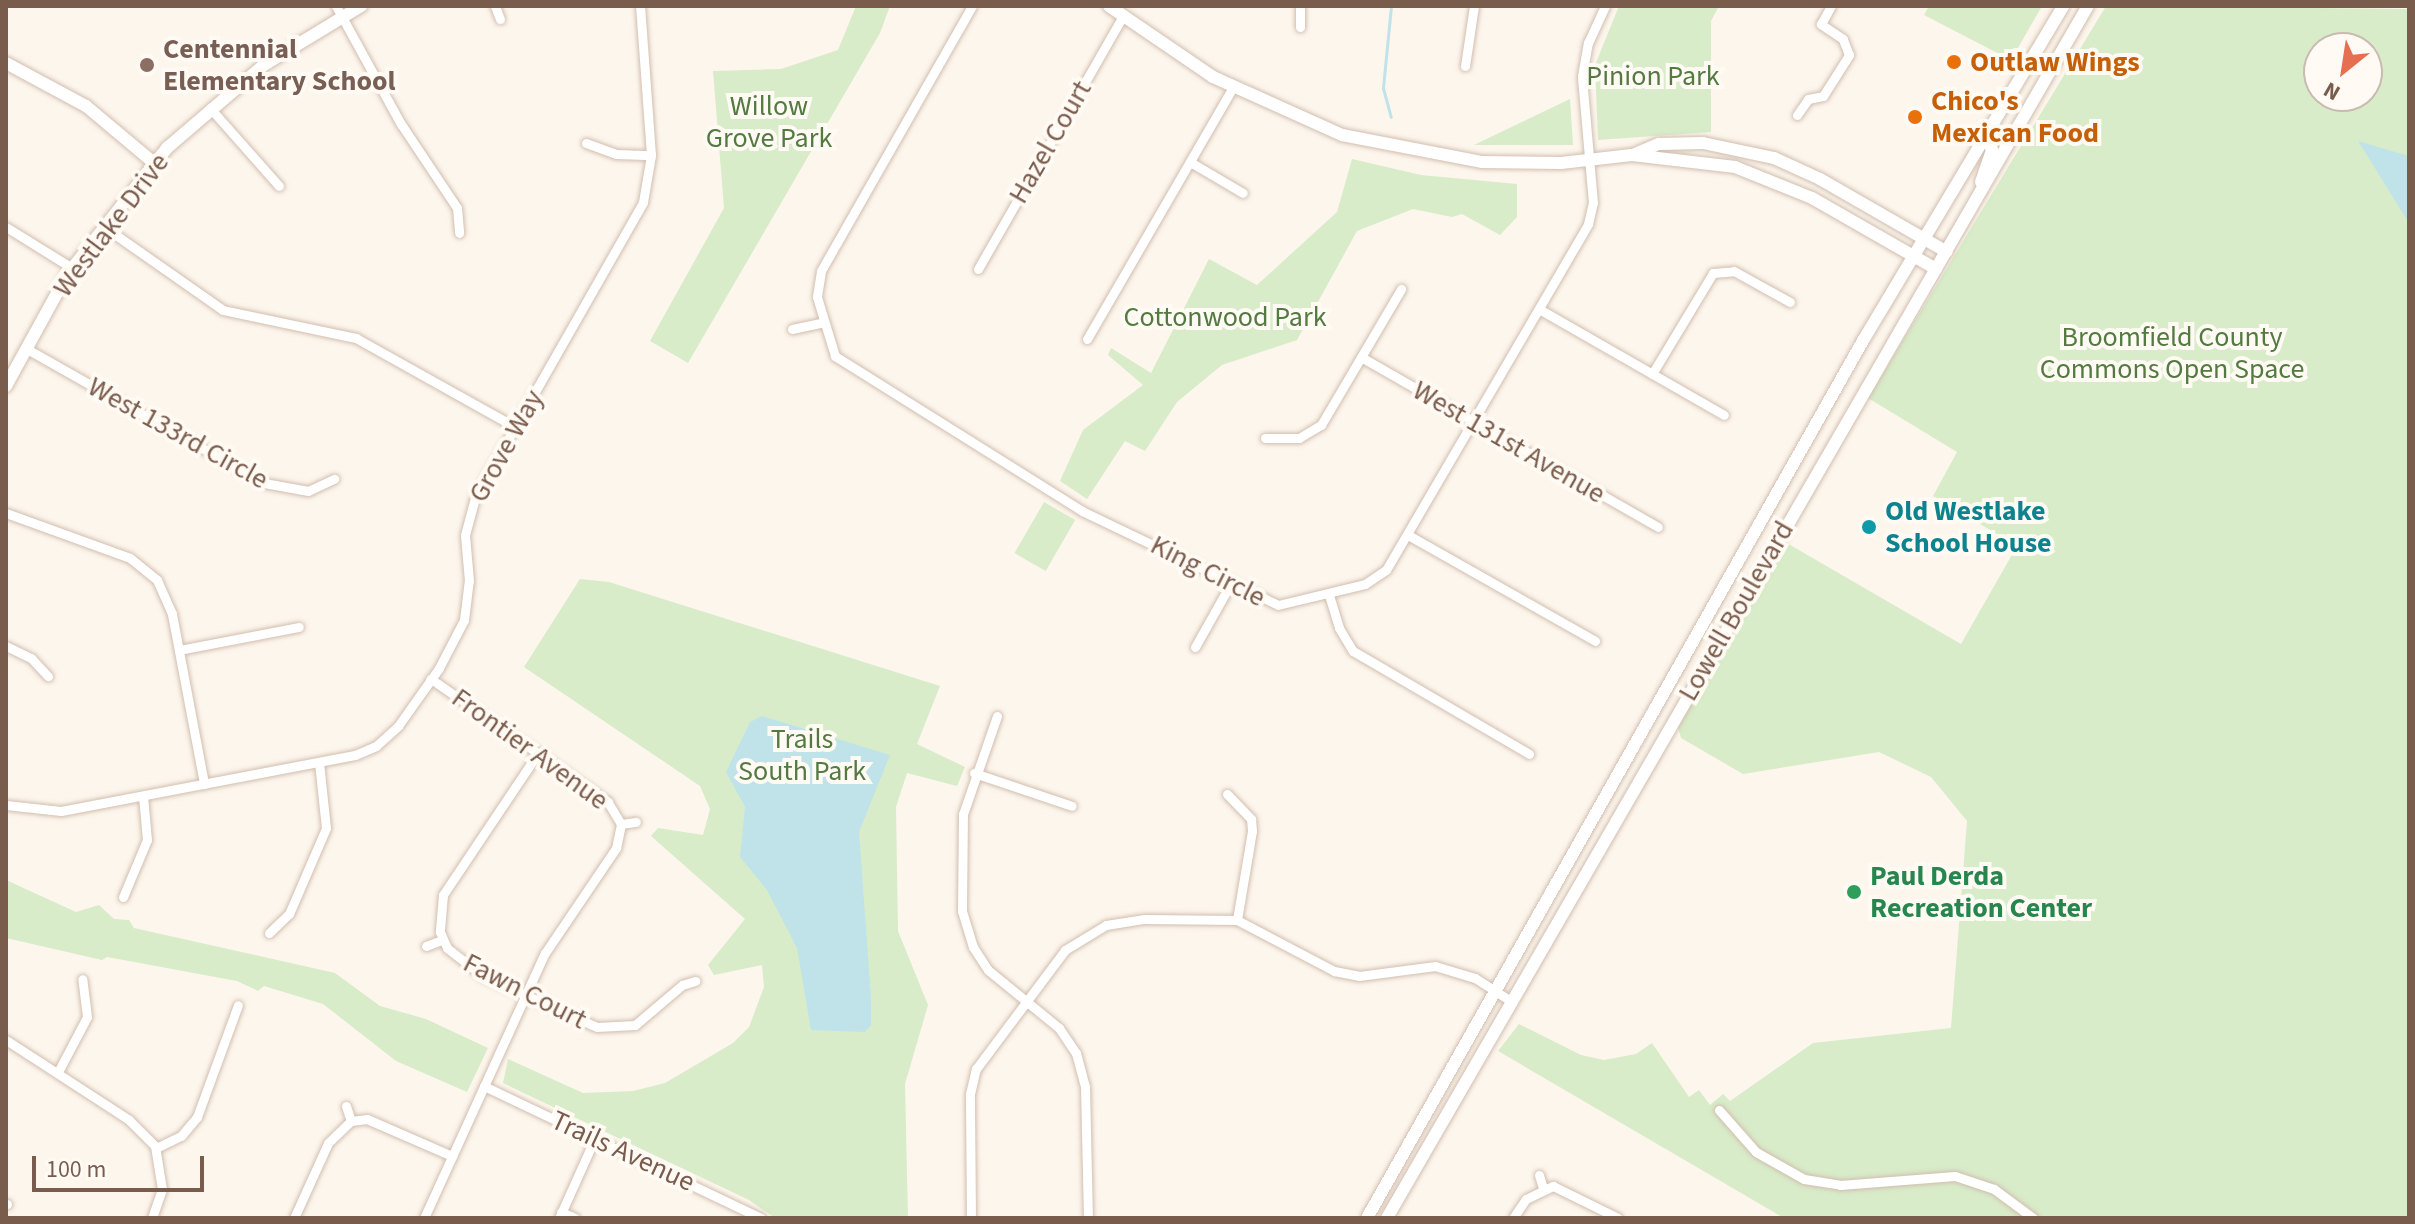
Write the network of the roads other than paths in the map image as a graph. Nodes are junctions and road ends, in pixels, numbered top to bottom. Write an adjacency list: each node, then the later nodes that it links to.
1 (361, 6): 12 (main road, Westlake Drive)
2 (495, 6): 14 (street)
3 (640, 6): 23 (street, Grove Way)
4 (972, 6): 43 (street, King Circle)
5 (1109, 6): 13 (main road)
6 (1300, 6): 15 (street)
7 (1474, 6): 17 (street)
8 (1605, 6): 25 (street, King Circle)
9 (1831, 6): 20 (street)
10 (2063, 6): 21 (main road, Lowell Boulevard)
11 (2088, 6): 30 (main road, Lowell Boulevard)
12 (339, 11): 19 (main road, Westlake Drive); 33 (street)
13 (1123, 16): 18 (main road); 38 (street, Hazel Court)
14 (500, 19)
15 (1300, 27)
16 (6, 63): 27 (main road)
17 (1465, 66)
18 (1233, 87): 25 (main road); 26 (street)
19 (210, 108): 27 (main road, Westlake Drive); 28 (street)
20 (1797, 115)
21 (1986, 134): 30 (main road); 34 (main road, Lowell Boulevard)
22 (586, 143): 23 (street)
23 (651, 155): 52 (street, Grove Way)
24 (1632, 155): 25 (main road); 34 (main road); 36 (main road)
25 (1588, 160): 42 (street, King Circle)
26 (1190, 162): 29 (street); 45 (street)
27 (154, 163): 31 (main road, Westlake Drive)
28 (279, 186)
29 (1243, 193)
30 (1970, 211): 35 (main road, Lowell Boulevard)
31 (103, 226): 37 (main road, Westlake Drive); 52 (street)
32 (6, 227): 37 (street)
33 (459, 233)
34 (1925, 239): 35 (main road); 36 (main road, Lowell Boulevard)
35 (1947, 252): 39 (main road, Lowell Boulevard)
36 (1914, 256): 39 (main road); 65 (main road, Lowell Boulevard)
37 (72, 268): 46 (main road, Westlake Drive)
38 (978, 269)
39 (1936, 269): 69 (main road, Lowell Boulevard)
40 (1401, 289): 47 (street)
41 (1790, 302): 48 (street)
42 (1539, 309): 48 (street); 51 (street, King Circle)
43 (824, 322): 44 (street); 58 (street, King Circle)
44 (792, 329)
45 (1087, 339)
46 (27, 349): 49 (main road, Westlake Drive); 54 (street, West 133rd Circle)
47 (1361, 357): 51 (street, West 131st Avenue); 53 (street)
48 (1652, 374): 50 (street)
49 (6, 384)
50 (1724, 415)
51 (1474, 422): 56 (street, West 131st Avenue); 57 (street, King Circle)
52 (515, 427): 67 (street, Grove Way)
53 (1265, 438)
54 (334, 479)
55 (6, 513): 64 (street)
56 (1658, 527)
57 (1408, 535): 59 (street, King Circle); 61 (street)
58 (1231, 583): 59 (street, King Circle); 63 (street)
59 (1329, 595): 71 (street)
60 (299, 627): 64 (street)
61 (1595, 641)
62 (6, 646): 66 (street)
63 (1195, 647)
64 (179, 650): 74 (street)
65 (1690, 653): 69 (main road); 88 (main road, Lowell Boulevard)
66 (48, 676)
67 (431, 679): 70 (street, Frontier Avenue); 72 (street, Grove Way)
68 (997, 716): 73 (street)
69 (1664, 736): 91 (main road, Lowell Boulevard)
70 (538, 753): 80 (street, Frontier Avenue); 84 (street)
71 (1529, 754)
72 (319, 762): 74 (street, Grove Way); 83 (street)
73 (974, 773): 78 (street); 90 (street)
74 (204, 784): 76 (street, Grove Way)
75 (1227, 794): 82 (street)
76 (143, 796): 77 (street, Grove Way); 81 (street)
77 (6, 805)
78 (1072, 806)
79 (636, 822): 80 (street)
80 (621, 824): 89 (street)
81 (123, 897)
82 (1237, 920): 88 (street); 90 (street)
83 (269, 933)
84 (442, 940): 85 (street); 89 (street, Fawn Court)
85 (426, 946)
86 (82, 979): 94 (street)
87 (695, 981): 89 (street, Fawn Court)
88 (1497, 992): 91 (street); 112 (main road, Lowell Boulevard)
89 (525, 995): 95 (street)
90 (1024, 1000): 110 (street); 111 (street)
91 (1511, 1001): 113 (main road, Lowell Boulevard)
92 (238, 1005): 100 (street)
93 (6, 1040): 94 (street)
94 (58, 1072): 100 (street)
95 (484, 1086): 99 (street, Trails Avenue); 101 (street)
96 (346, 1106): 98 (street)
97 (1719, 1110): 116 (street)
98 (351, 1121): 101 (street); 106 (street)
99 (595, 1138): 104 (street); 109 (street, Trails Avenue)
100 (156, 1148): 105 (street)
101 (452, 1156): 107 (street)
102 (1539, 1175): 103 (street)
103 (1543, 1188): 114 (street); 115 (street)
104 (560, 1215): 108 (street)
105 (152, 1218)
106 (294, 1218)
107 (424, 1218)
108 (575, 1218)
109 (761, 1218)
110 (971, 1218)
111 (1088, 1218)
112 (1367, 1218)
113 (1387, 1218)
114 (1513, 1218)
115 (1618, 1218)
116 (2033, 1218)

